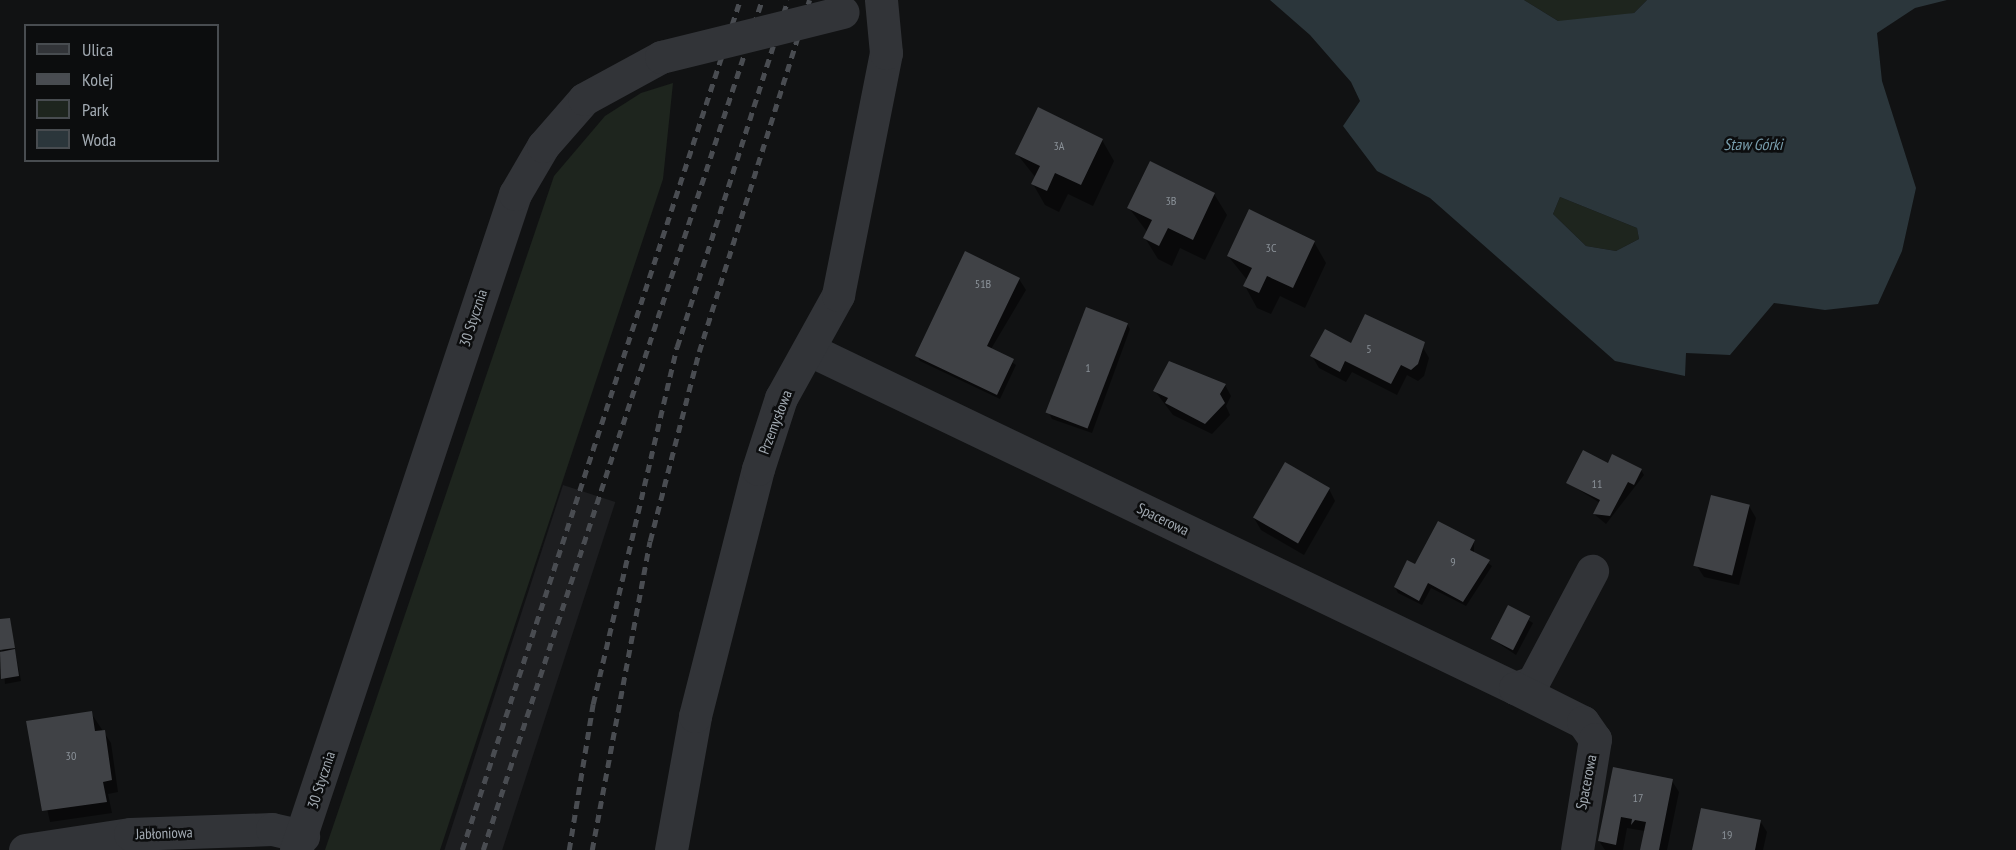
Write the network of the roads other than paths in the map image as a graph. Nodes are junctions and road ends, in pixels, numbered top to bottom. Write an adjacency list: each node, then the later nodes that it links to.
1 (879, 0): 2 (street, Przemysłowa); 5 (street, 30 Stycznia, bridge)
2 (810, 350): 4 (street, Spacerowa); 7 (street, Przemysłowa)
3 (1592, 571): 4 (street)
4 (1515, 688): 8 (street, Spacerowa)
5 (300, 843): 6 (street, Jabłoniowa)
6 (25, 850)
7 (671, 850)
8 (1577, 850)

